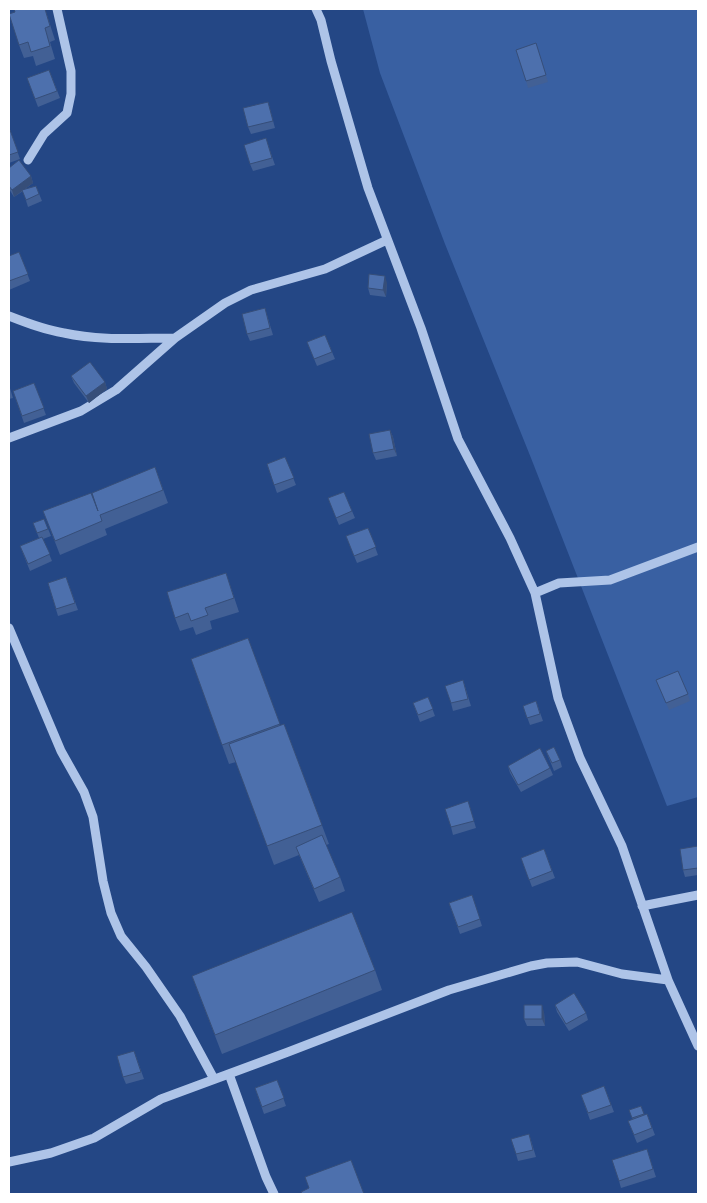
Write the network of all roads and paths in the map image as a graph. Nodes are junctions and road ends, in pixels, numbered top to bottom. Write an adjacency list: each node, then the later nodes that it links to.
1 (57, 9): 3 (street)
2 (316, 9): 4 (street)
3 (28, 160)
4 (387, 240): 6 (street); 9 (street)
5 (9, 316): 6 (street)
6 (175, 338): 7 (street)
7 (9, 438)
8 (698, 547): 9 (street)
9 (535, 592): 12 (street)
10 (9, 628): 16 (street)
11 (698, 895): 12 (street)
12 (642, 906): 13 (street)
13 (668, 980): 14 (street); 15 (street)
14 (698, 1046)
15 (229, 1074): 16 (street); 18 (street)
16 (214, 1080): 17 (street)
17 (10, 1161)
18 (274, 1194)

